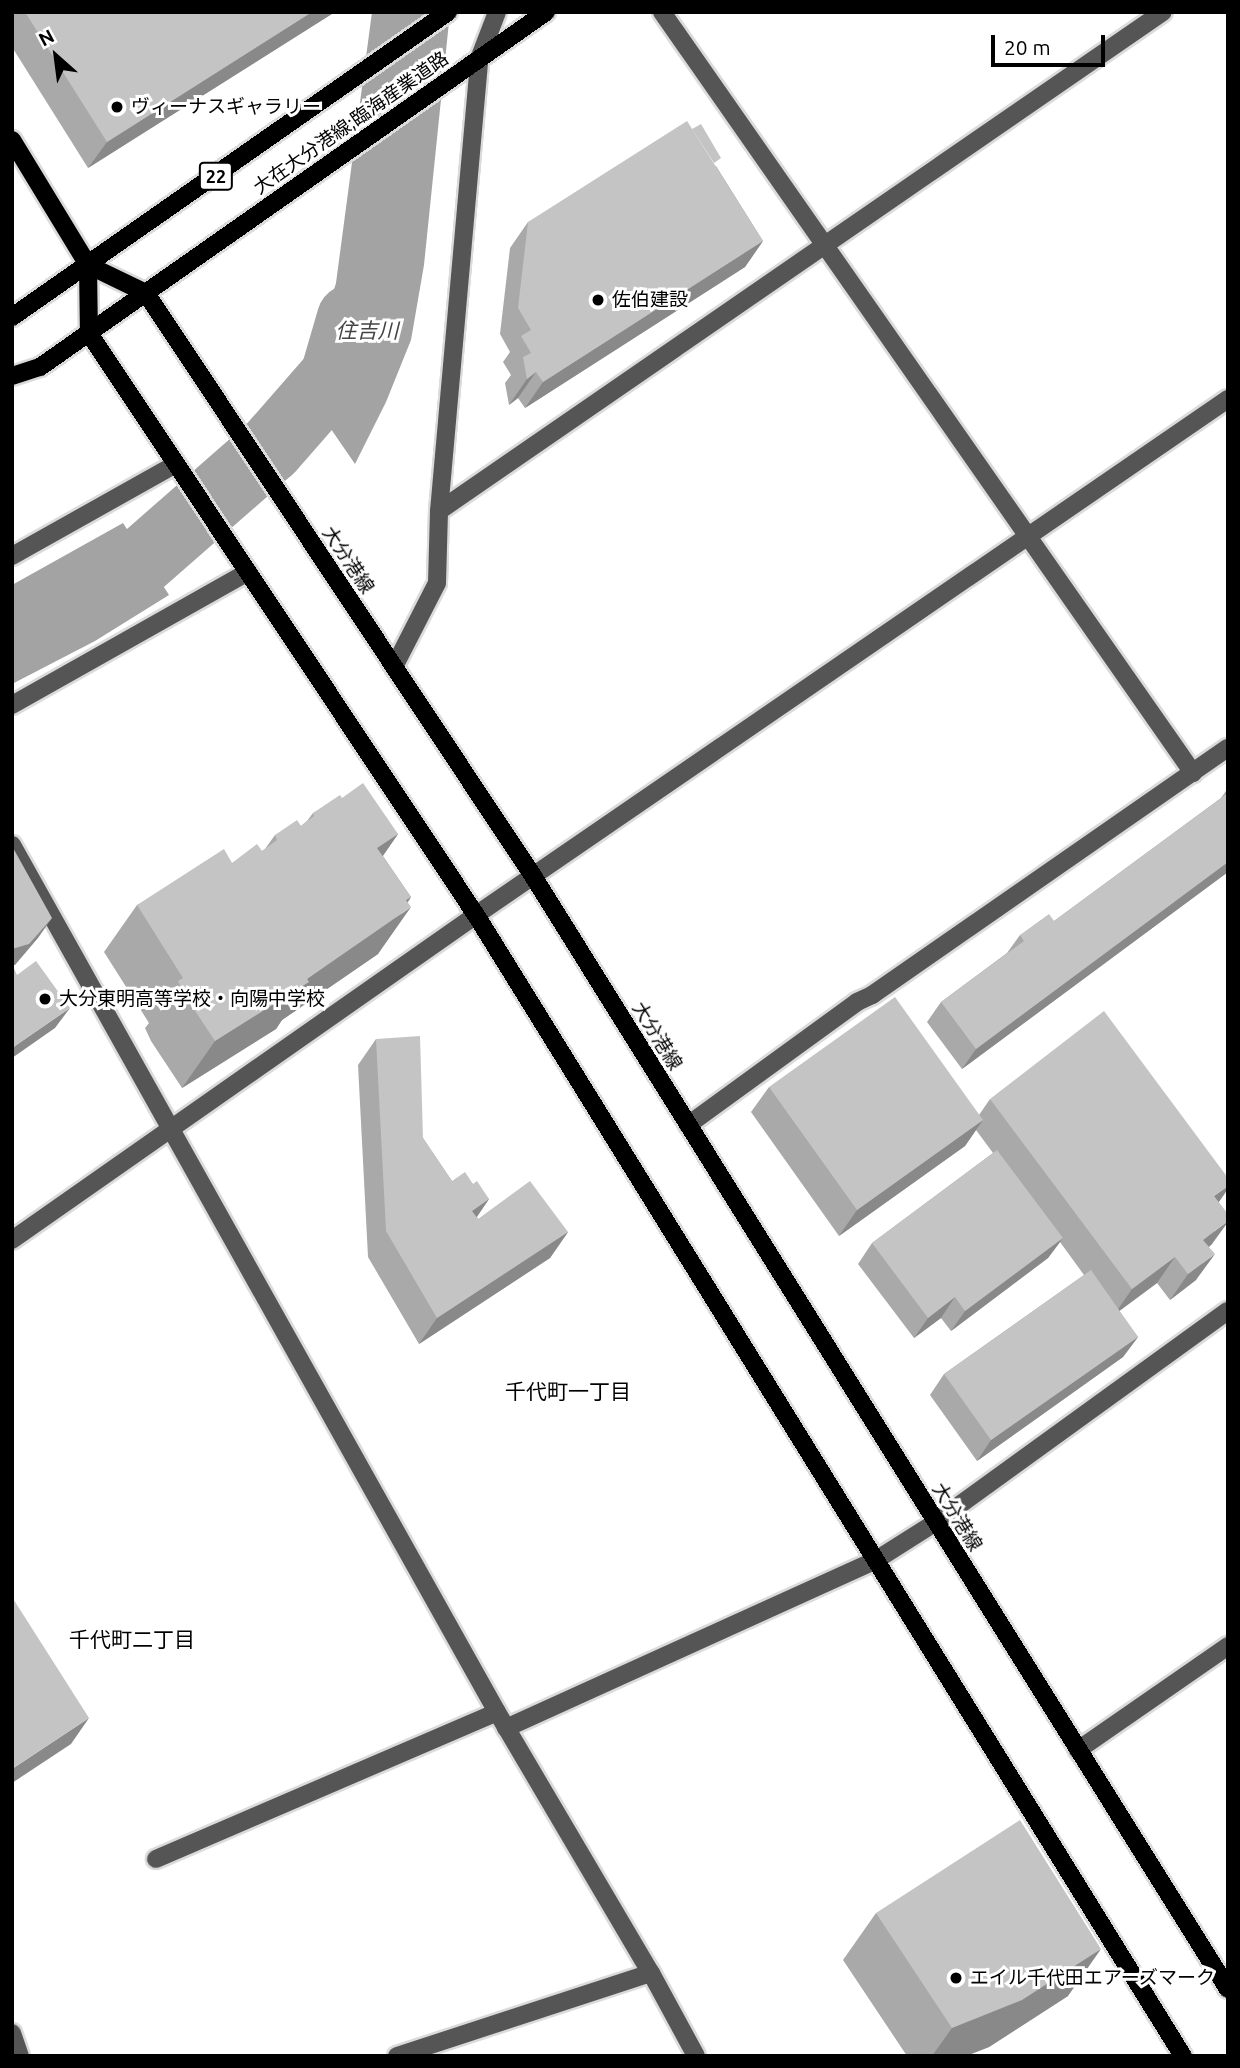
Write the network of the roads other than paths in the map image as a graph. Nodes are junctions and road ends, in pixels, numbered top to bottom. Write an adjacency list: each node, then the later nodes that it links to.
1 (448, 12): 9 (main road, 大在大分港線;臨海産業道路 / 22)
2 (497, 12): 6 (street)
3 (547, 12): 6 (main road, 大在大分港線;臨海産業道路)
4 (662, 12): 8 (street)
5 (1163, 12): 8 (street)
6 (479, 59): 10 (main road, 大在大分港線;臨海産業道路); 16 (street)
7 (12, 140): 9 (main road)
8 (825, 245): 16 (street); 17 (street)
9 (88, 265): 10 (main road); 11 (main road, 大在大分港線;臨海産業道路 / 22); 12 (main road)
10 (146, 293): 12 (main road, 大在大分港線;臨海産業道路); 20 (main road, 大分港線)
11 (12, 317)
12 (89, 333): 13 (main road); 15 (main road)
13 (12, 376)
14 (1228, 398): 17 (street)
15 (179, 469): 18 (street); 19 (main road)
16 (439, 511): 20 (street)
17 (1028, 536): 23 (street); 25 (street)
18 (12, 556)
19 (245, 568): 21 (street); 26 (main road)
20 (394, 667): 25 (main road, 大分港線)
21 (12, 705)
22 (1228, 748): 23 (street)
23 (1193, 773): 27 (street)
24 (12, 845): 28 (street)
25 (533, 876): 26 (street); 27 (main road, 大分港線)
26 (476, 915): 28 (street); 32 (main road)
27 (688, 1125): 31 (main road, 大分港線)
28 (172, 1127): 29 (street); 34 (street)
29 (12, 1240)
30 (1228, 1311): 31 (street)
31 (936, 1522): 32 (street); 35 (main road, 大分港線)
32 (876, 1560): 34 (street); 43 (main road)
33 (1228, 1646): 35 (street)
34 (501, 1720): 36 (street); 37 (street)
35 (1078, 1750): 38 (main road, 大分港線)
36 (156, 1859)
37 (651, 1973): 41 (street); 42 (street)
38 (1228, 1989)
39 (12, 2033): 40 (street)
40 (19, 2056)
41 (397, 2056)
42 (696, 2056)
43 (1182, 2056)

